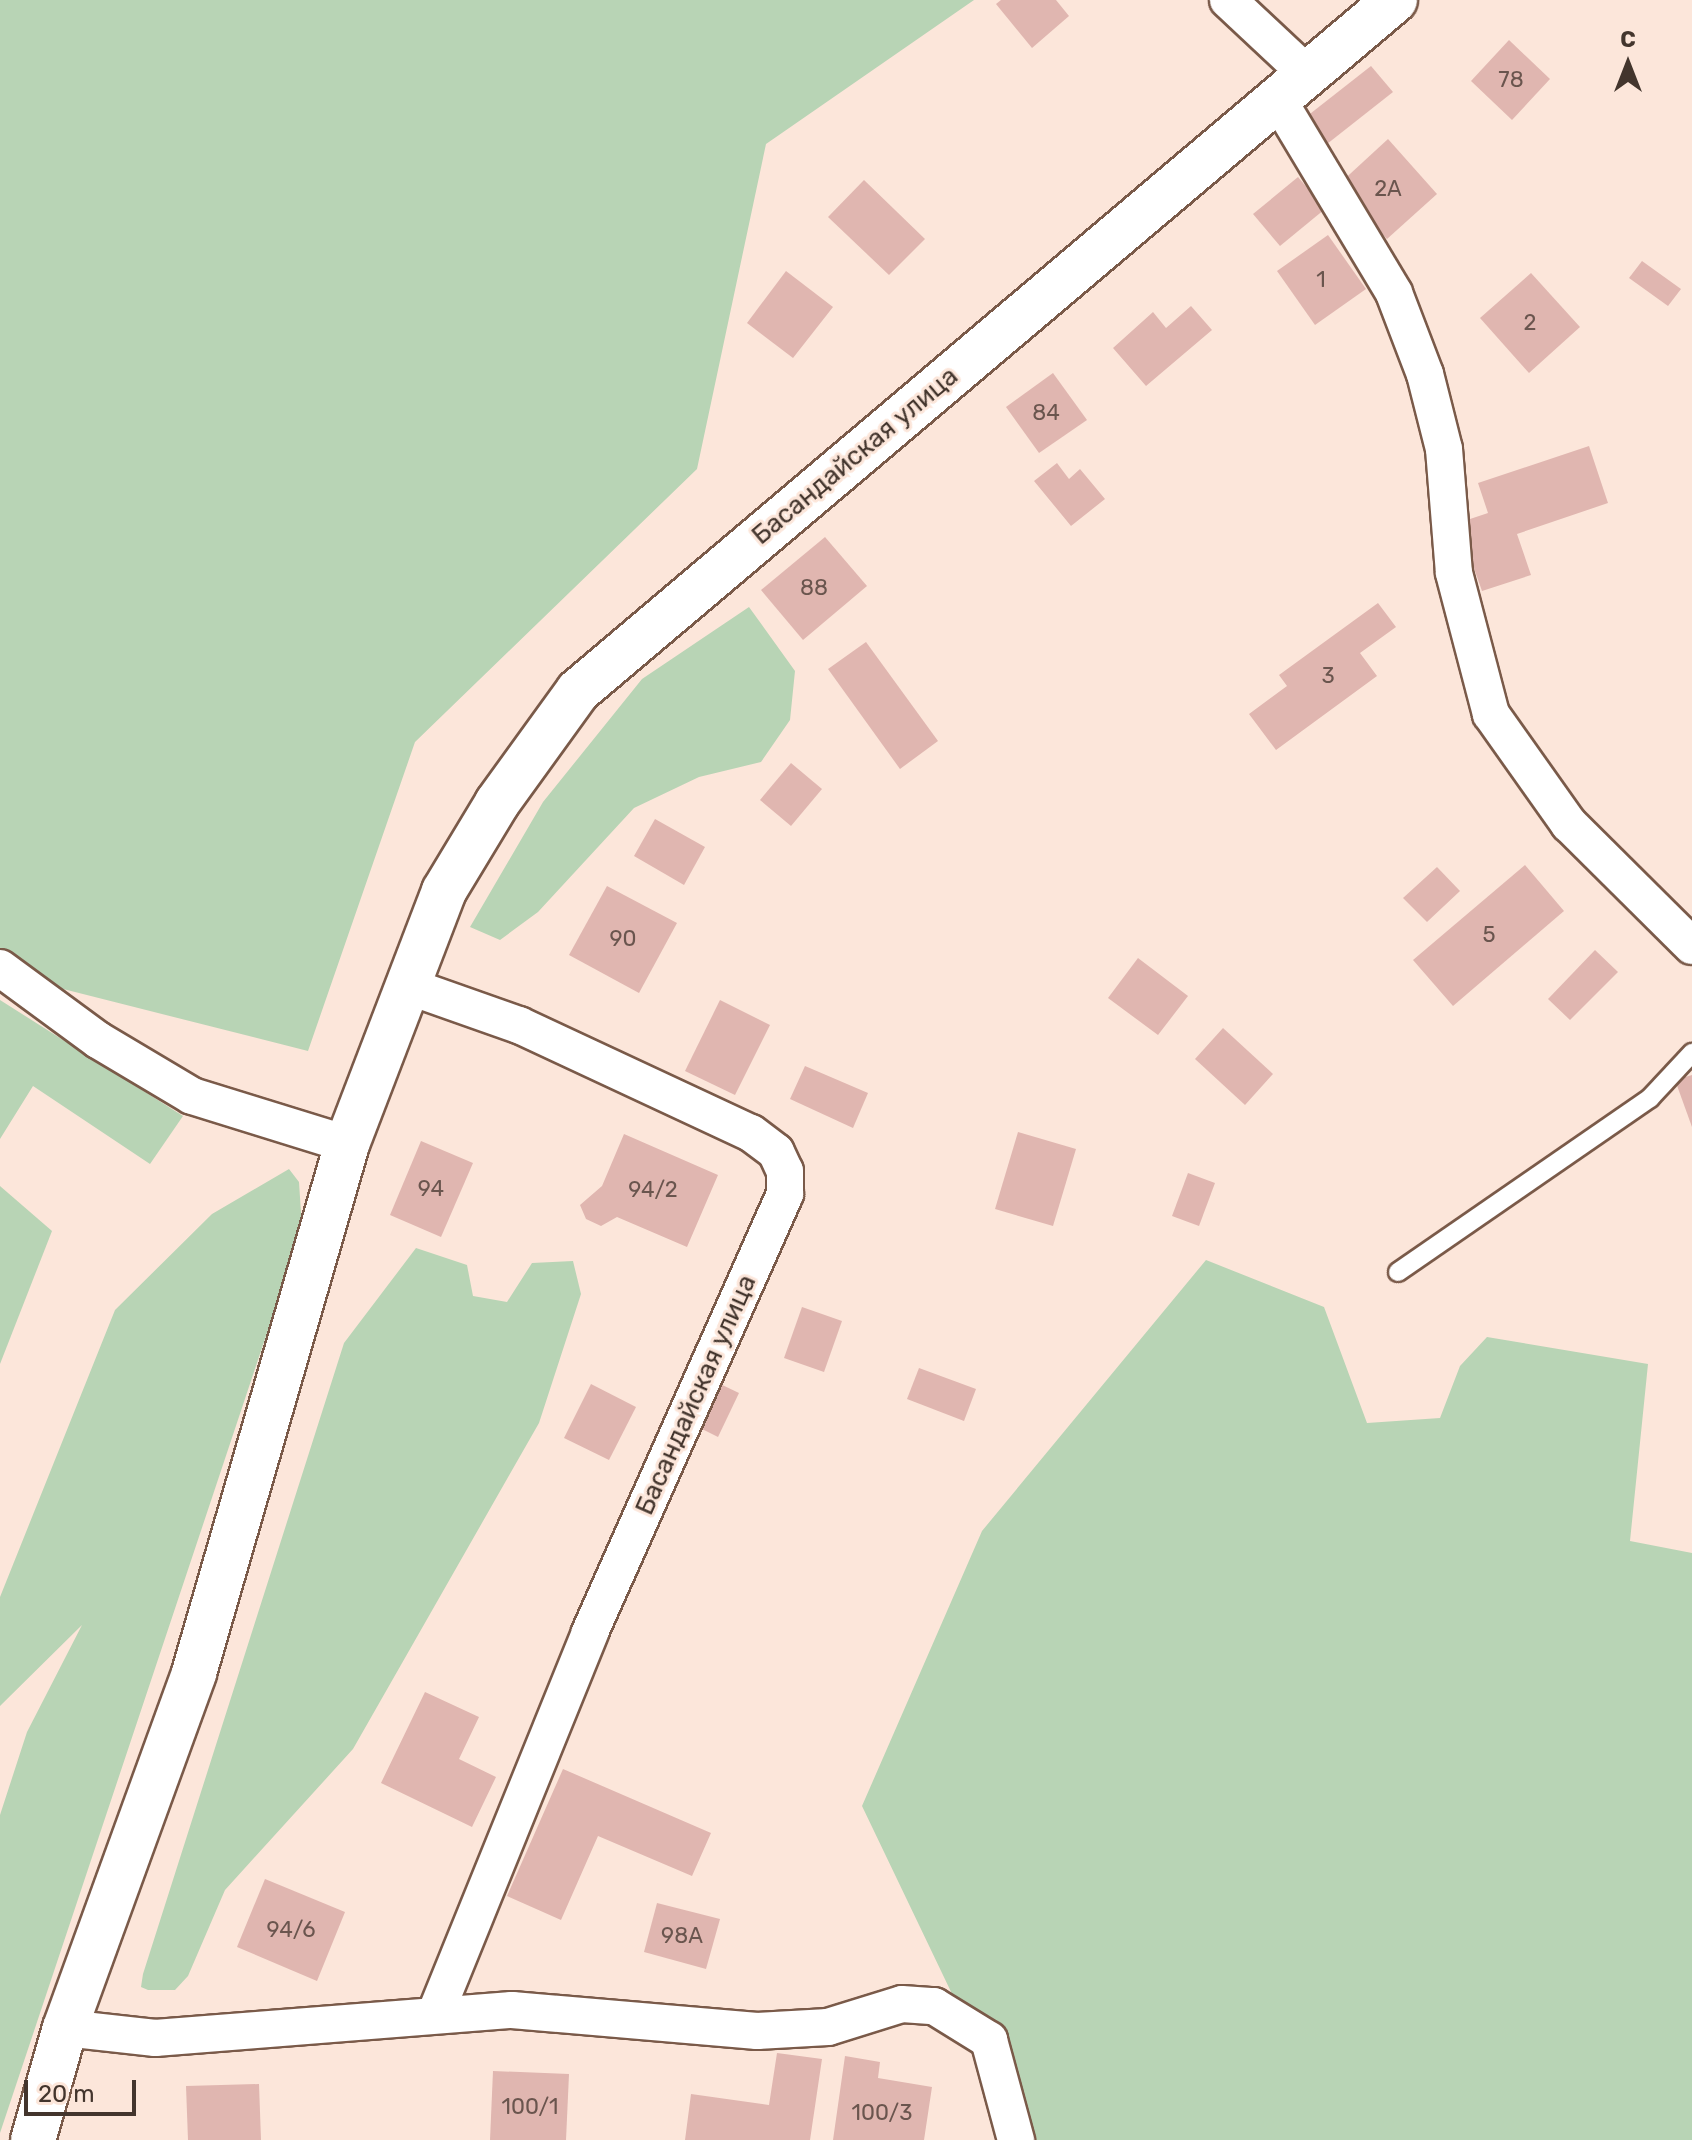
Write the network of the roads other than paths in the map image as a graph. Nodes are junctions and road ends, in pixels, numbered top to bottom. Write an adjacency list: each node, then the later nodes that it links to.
1 (1228, 0): 3 (street)
2 (1395, 0): 3 (street, Басандайская улица)
3 (1292, 85): 4 (street); 6 (street, Басандайская улица)
4 (1692, 946)
5 (0, 968): 8 (street)
6 (408, 986): 8 (street, Басандайская улица); 10 (street, Басандайская улица)
7 (1692, 1053): 9 (lane)
8 (347, 1144): 11 (street, Басандайская улица)
9 (1398, 1272)
10 (436, 2012): 11 (street); 13 (street)
11 (65, 2028): 12 (street, Басандайская улица)
12 (33, 2140)
13 (1016, 2140)

